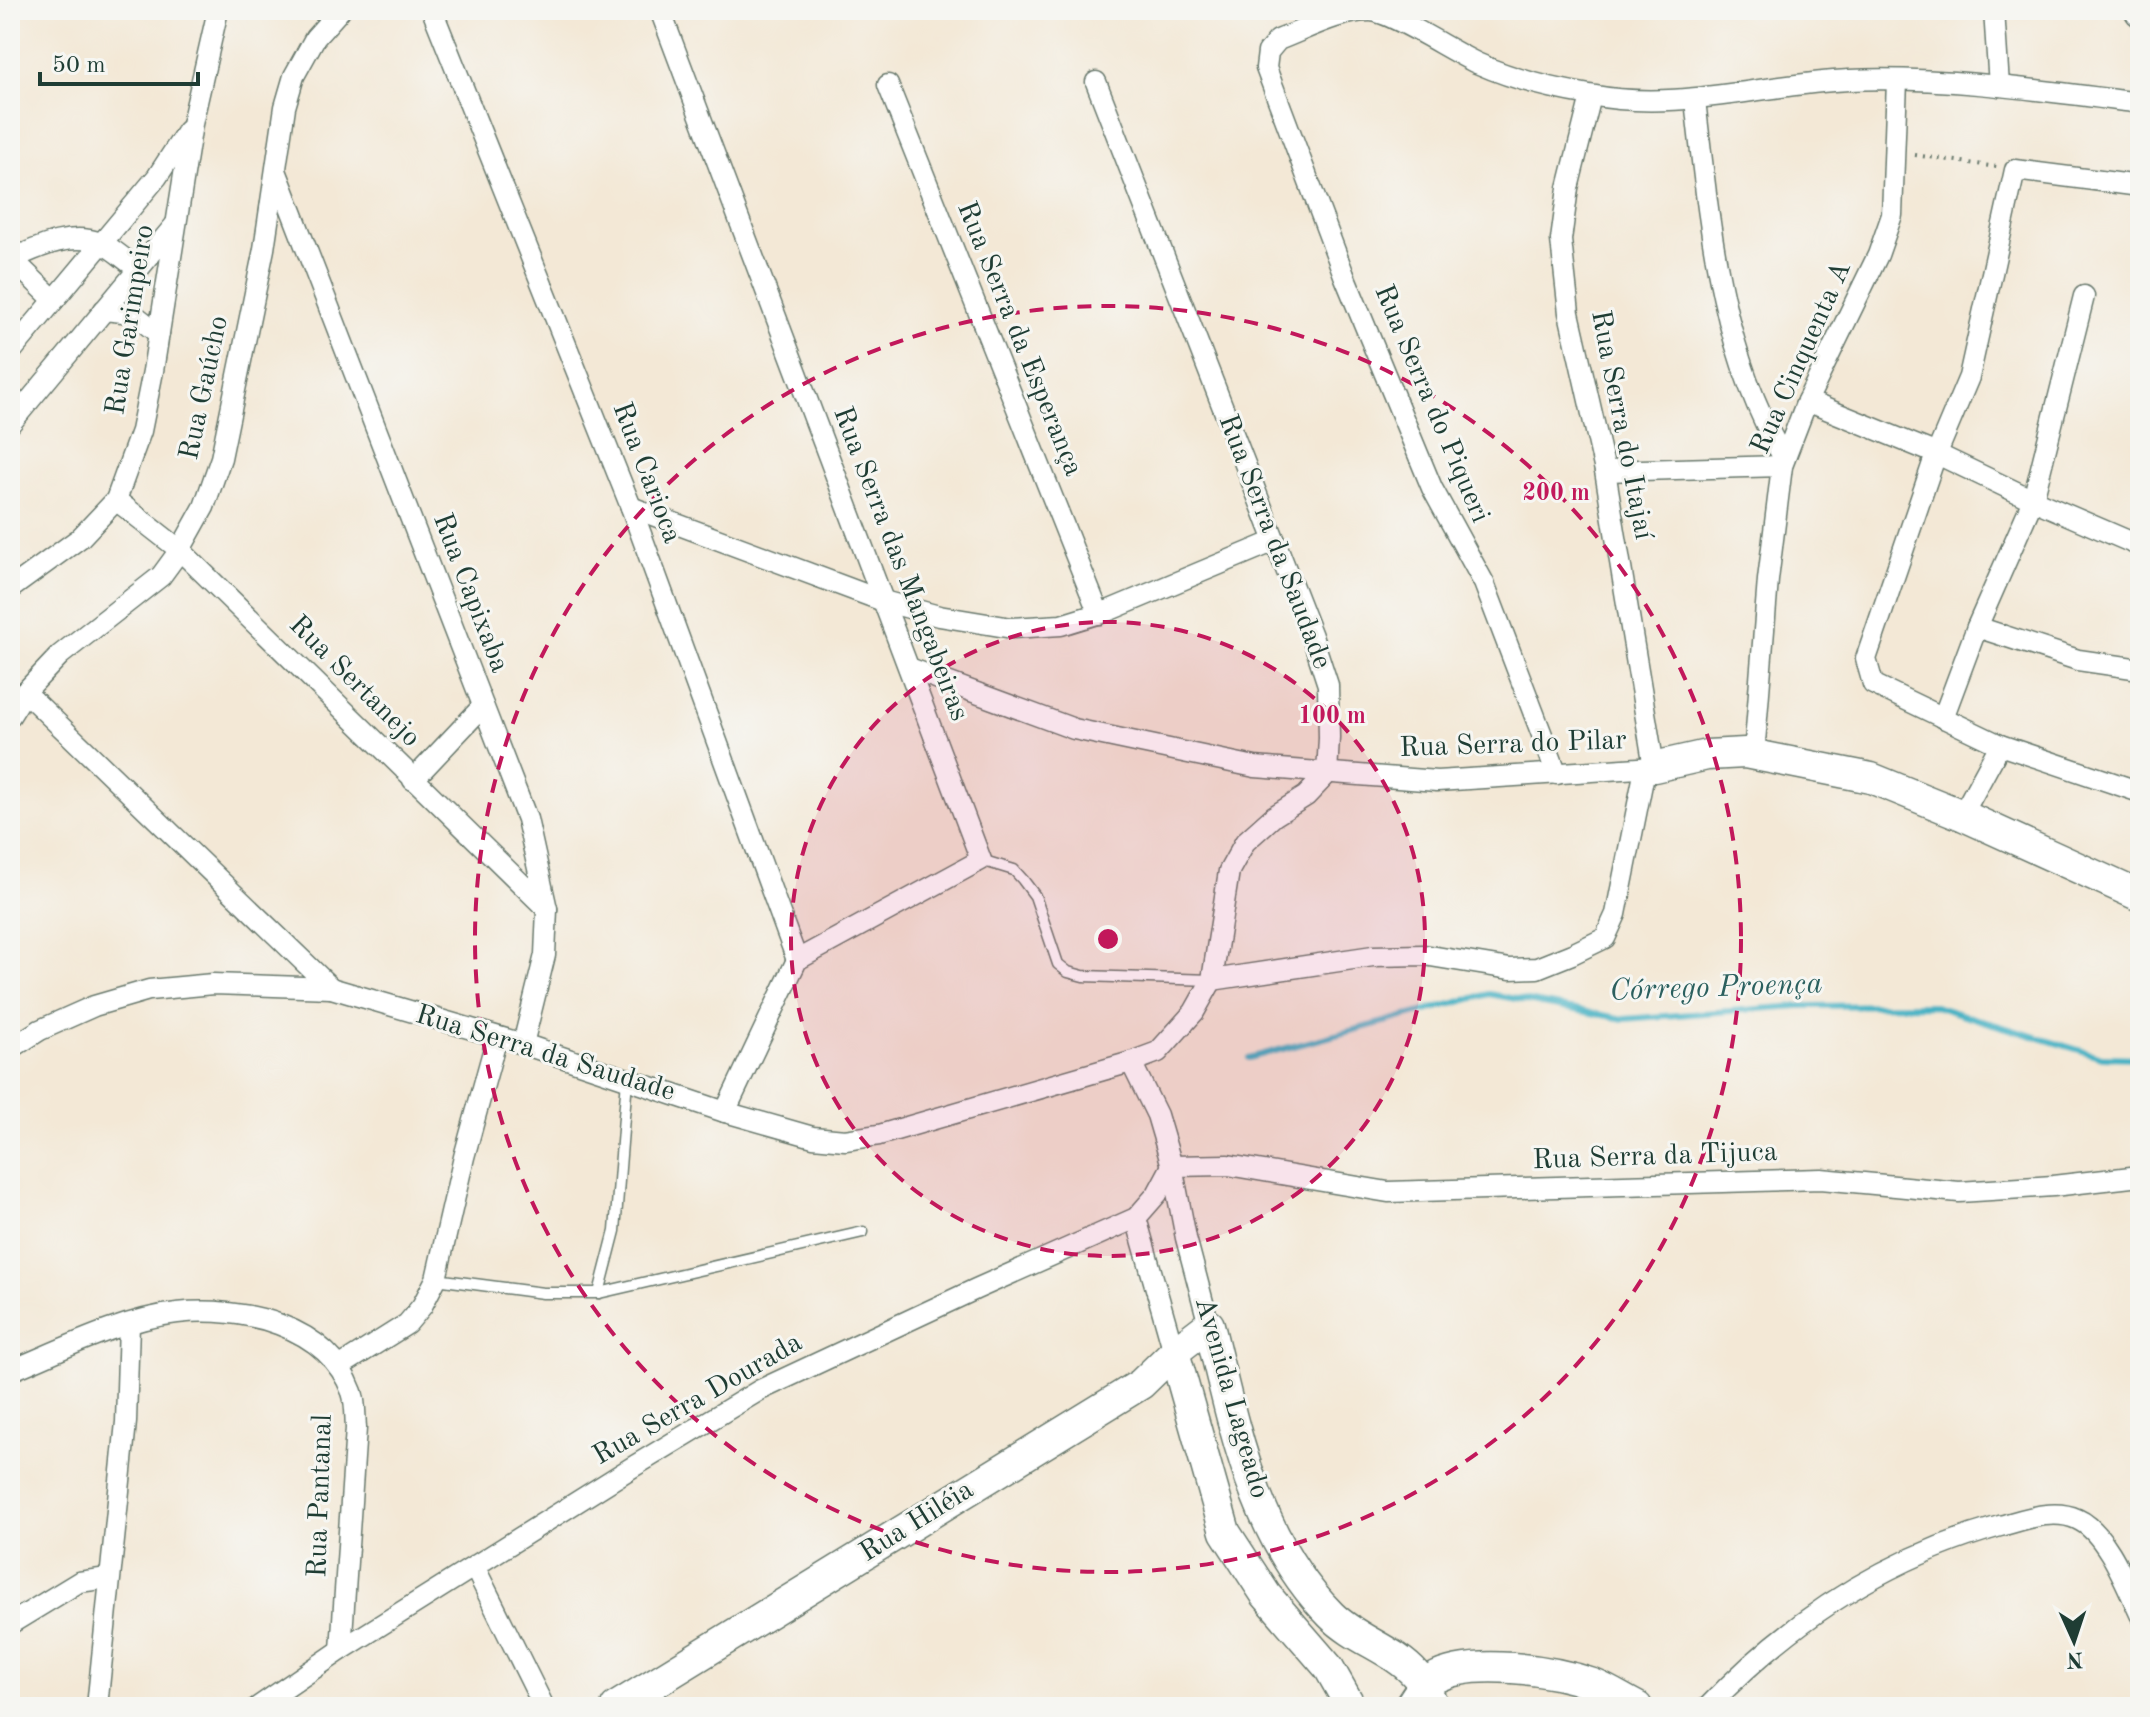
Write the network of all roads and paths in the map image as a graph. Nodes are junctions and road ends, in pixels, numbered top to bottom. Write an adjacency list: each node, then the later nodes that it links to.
1 (218, 10): 13 (street, Rua Garimpeiro)
2 (340, 10): 16 (street, Rua Gaúcho)
3 (432, 10): 34 (street, Rua Carioca)
4 (660, 10): 39 (street, Rua Serra das Mangabeiras)
5 (1994, 10): 9 (street)
6 (1897, 81): 9 (street); 11 (street); 14 (street, Rua Cinquenta A)
7 (1096, 82): 35 (street, Rua Serra da Saudade)
8 (888, 85): 40 (street, Rua Serra da Esperança)
9 (1999, 86): 12 (street)
10 (1591, 96): 11 (street); 31 (street, Rua Serra do Itajaí); 52 (street, Rua Serra do Piqueri)
11 (1695, 100): 30 (street)
12 (2140, 103)
13 (192, 124): 18 (street, Rua Garimpeiro); 19 (street)
14 (1895, 152): 15 (path); 27 (street, Rua Cinquenta A)
15 (2015, 170): 17 (street); 29 (street)
16 (277, 173): 37 (street, Rua Gaúcho); 45 (street, Rua Capixaba)
17 (2140, 186)
18 (175, 225): 21 (street); 25 (street, Rua Garimpeiro)
19 (101, 243): 20 (street); 21 (street); 23 (street)
20 (11, 260): 23 (street)
21 (137, 268): 24 (street)
22 (2084, 296): 33 (street)
23 (54, 300): 26 (street)
24 (104, 310): 25 (street); 28 (street)
25 (159, 334): 32 (street, Rua Garimpeiro)
26 (10, 353)
27 (1807, 401): 29 (street); 30 (street, Rua Cinquenta A)
28 (10, 424)
29 (1937, 454): 33 (street); 47 (street)
30 (1783, 462): 31 (street); 49 (street, Rua Cinquenta A)
31 (1605, 471): 50 (street, Rua Serra do Itajaí)
32 (116, 500): 37 (street, Rua Sertanejo); 38 (street, Rua Garimpeiro)
33 (2033, 500): 36 (street); 41 (street)
34 (631, 507): 39 (street); 59 (street, Rua Carioca)
35 (1275, 541): 40 (street); 51 (street, Rua Serra da Saudade)
36 (2140, 546)
37 (180, 550): 44 (street, Rua Gaúcho); 53 (street, Rua Sertanejo)
38 (10, 589)
39 (883, 601): 40 (street); 42 (street, Rua Serra das Mangabeiras)
40 (1099, 614)
41 (1977, 627): 43 (street); 47 (street)
42 (909, 668): 51 (street, Rua Serra do Pilar); 56 (street, Rua Serra das Mangabeiras)
43 (2140, 669)
44 (25, 692): 46 (street, Rua Gaúcho); 61 (street)
45 (483, 706): 53 (street); 58 (street, Rua Capixaba)
46 (10, 716)
47 (1943, 718): 48 (street)
48 (2000, 745): 54 (street); 55 (street)
49 (1754, 755): 50 (main road); 55 (main road)
50 (1649, 768): 52 (street, Rua Serra do Pilar); 60 (street)
51 (1327, 774): 52 (street, Rua Serra do Pilar); 60 (street)
52 (1557, 774)
53 (413, 780): 58 (street, Rua Sertanejo)
54 (2140, 792)
55 (1962, 815): 57 (main road)
56 (981, 860): 59 (street); 60 (lane)
57 (2140, 896)
58 (547, 909): 63 (street, Rua Capixaba)
59 (797, 960): 67 (street)
60 (1212, 980): 65 (street)
61 (331, 988): 62 (street, Rua Serra da Saudade); 64 (street, Rua Serra da Saudade)
62 (497, 1037): 63 (street, Rua Serra da Saudade); 72 (street)
63 (523, 1044): 66 (street, Rua Serra da Saudade)
64 (10, 1049)
65 (1131, 1062): 67 (street, Rua Serra da Saudade); 68 (street)
66 (627, 1079): 67 (street, Rua Serra da Saudade); 73 (lane)
67 (725, 1112)
68 (1172, 1166): 69 (street, Rua Serra da Tijuca); 70 (street, Rua Serra Dourada); 75 (street, Avenida Lageado)
69 (2140, 1176)
70 (1136, 1218): 76 (street, Avenida Lageado); 79 (street, Rua Serra Dourada)
71 (863, 1232): 73 (lane)
72 (436, 1279): 73 (lane); 77 (street)
73 (599, 1293)
74 (129, 1324): 77 (street, Rua Pantanal); 78 (street, Rua Pantanal); 80 (street)
75 (1209, 1325): 76 (main road, Rua Hiléia); 84 (main road, Avenida Lageado)
76 (1174, 1352): 88 (main road, Rua Hiléia); 89 (main road, Avenida Lageado)
77 (339, 1367): 83 (street, Rua Pantanal)
78 (10, 1371)
79 (475, 1568): 83 (street, Rua Serra Dourada); 87 (street)
80 (108, 1578): 82 (street); 85 (street)
81 (2140, 1614): 91 (street)
82 (10, 1624)
83 (341, 1650): 86 (street, Rua Serra Dourada)
84 (1422, 1700): 90 (main road)
85 (97, 1707)
86 (258, 1707)
87 (544, 1707)
88 (616, 1707)
89 (1351, 1707)
90 (1637, 1707)
91 (1708, 1707)

